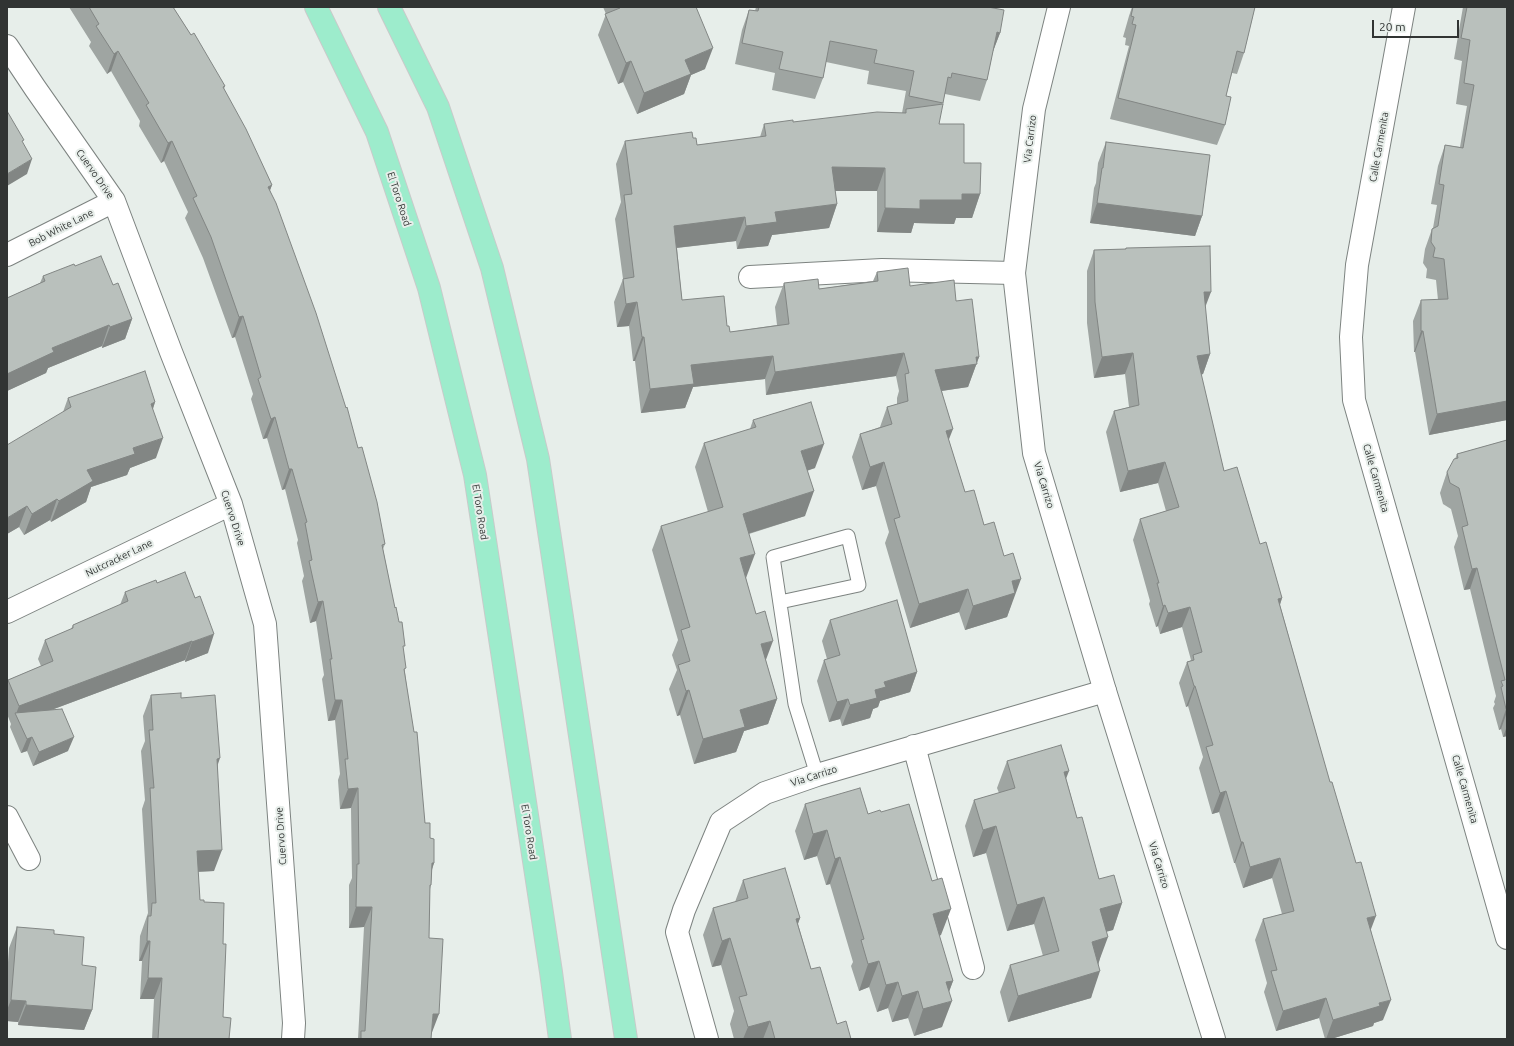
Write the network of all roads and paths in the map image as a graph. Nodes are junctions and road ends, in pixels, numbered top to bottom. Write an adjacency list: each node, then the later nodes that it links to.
1 (316, 7): 21 (main road, El Toro Road)
2 (389, 7): 22 (main road)
3 (1059, 7): 8 (street, Via Carrizo)
4 (1404, 7): 18 (street, Calle Carmenita)
5 (7, 46): 6 (street, Cuervo Drive)
6 (114, 201): 7 (street, Bob White Lane); 10 (street, Cuervo Drive)
7 (7, 255)
8 (1014, 273): 9 (street); 13 (street, Via Carrizo)
9 (750, 278)
10 (231, 504): 12 (street, Nutcracker Lane); 20 (street, Cuervo Drive)
11 (780, 602): 11 (lane); 15 (lane)
12 (7, 612)
13 (1105, 691): 14 (street, Via Carrizo); 24 (street, Via Carrizo)
14 (914, 746): 15 (street, Via Carrizo); 19 (street)
15 (817, 775): 23 (street, Via Carrizo)
16 (7, 817): 17 (street)
17 (29, 859)
18 (1507, 938)
19 (973, 968)
20 (293, 1039)
21 (560, 1039)
22 (626, 1039)
23 (707, 1039)
24 (1214, 1039)

